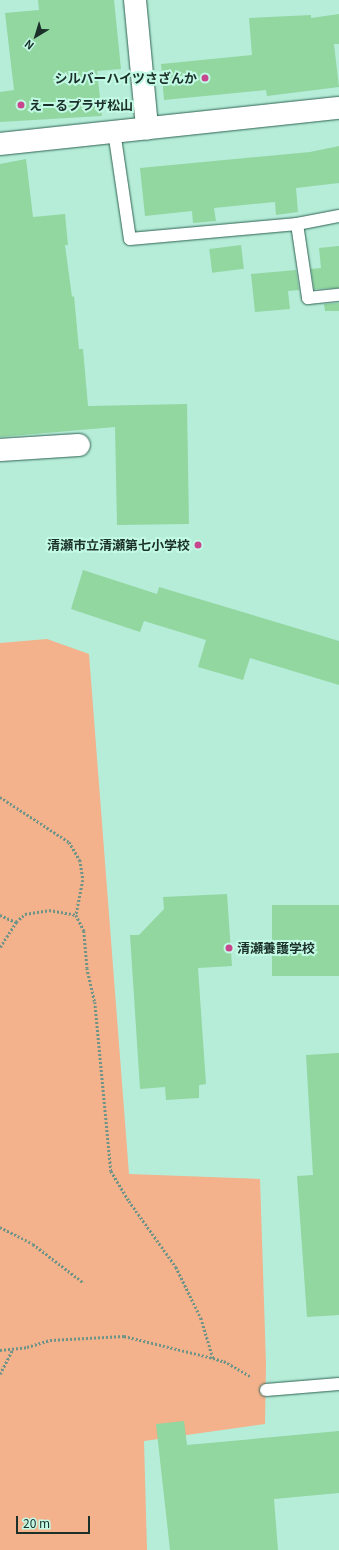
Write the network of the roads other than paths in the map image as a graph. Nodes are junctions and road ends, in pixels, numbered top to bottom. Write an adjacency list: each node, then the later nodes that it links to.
1 (135, 0): 3 (street)
2 (339, 108): 3 (street)
3 (147, 128): 4 (street)
4 (114, 131): 5 (street); 7 (lane)
5 (0, 144)
6 (339, 216): 7 (lane)
7 (297, 224): 8 (lane)
8 (339, 295)
9 (79, 445): 10 (street)
10 (0, 450)
11 (339, 1384): 12 (lane)
12 (266, 1390)

